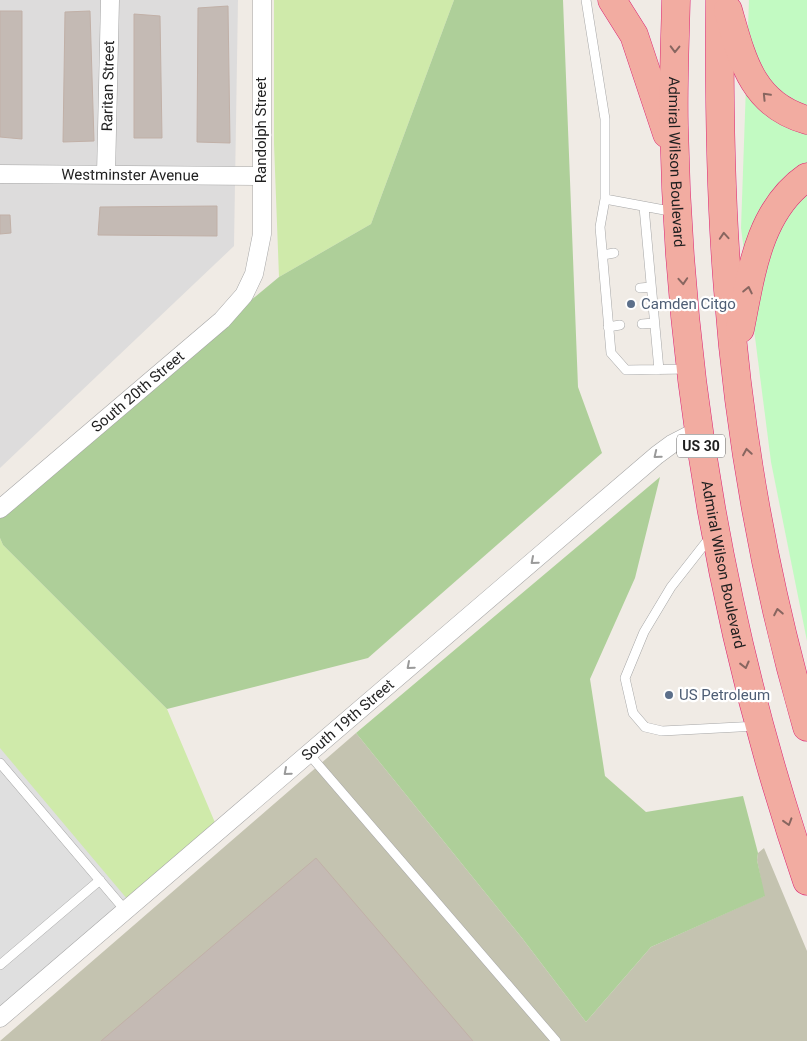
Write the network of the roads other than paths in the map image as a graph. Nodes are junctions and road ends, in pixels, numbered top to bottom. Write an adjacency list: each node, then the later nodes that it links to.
1 (110, 0): 11 (street, Raritan Street)
2 (262, 0): 12 (street, Randolph Street)
3 (586, 0): 14 (lane)
4 (612, 0): 9 (highway)
5 (676, 0): 9 (highway, Admiral Wilson Boulevard / US 30, one-way to 9)
6 (720, 0): 30 (highway, US 30, one-way to 6)
7 (725, 0): 8 (highway, one-way to 7)
8 (807, 120)
9 (675, 159): 16 (highway, Admiral Wilson Boulevard / US 30)
10 (0, 174): 11 (street, Westminster Avenue)
11 (106, 174): 12 (street, Westminster Avenue)
12 (261, 176): 21 (street, Randolph Street)
13 (807, 177): 30 (highway, one-way to 13)
14 (605, 199): 15 (lane); 20 (lane)
15 (644, 207): 16 (lane); 18 (lane)
16 (678, 213): 31 (highway, Admiral Wilson Boulevard / US 30, one-way to 31)
17 (638, 251): 18 (lane)
18 (648, 251): 23 (lane)
19 (614, 253): 20 (lane)
20 (603, 255): 25 (lane)
21 (257, 260): 34 (street, South 20th Street)
22 (640, 288): 23 (lane)
23 (651, 288): 26 (lane)
24 (616, 291): 25 (lane)
25 (605, 292): 29 (lane)
26 (654, 323): 27 (lane); 32 (lane)
27 (642, 324)
28 (620, 325): 29 (lane)
29 (608, 327): 32 (lane)
30 (734, 355): 37 (highway, US 30, one-way to 30)
31 (691, 369): 32 (lane); 33 (highway, Admiral Wilson Boulevard / US 30)
32 (659, 370)
33 (699, 430): 35 (highway, Admiral Wilson Boulevard / US 30); 38 (street, South 19th Street, one-way to 38)
34 (0, 509)
35 (715, 530): 36 (highway, Admiral Wilson Boulevard / US 30, one-way to 36); 36 (lane)
36 (760, 726): 41 (highway, Admiral Wilson Boulevard / US 30, one-way to 41)
37 (807, 727)
38 (308, 753): 42 (street, South 19th Street, one-way to 42); 45 (lane)
39 (0, 763): 40 (lane)
40 (100, 880): 42 (lane); 43 (lane)
41 (807, 881)
42 (127, 908): 44 (street, South 19th Street)
43 (0, 965)
44 (0, 1018)
45 (556, 1041)

